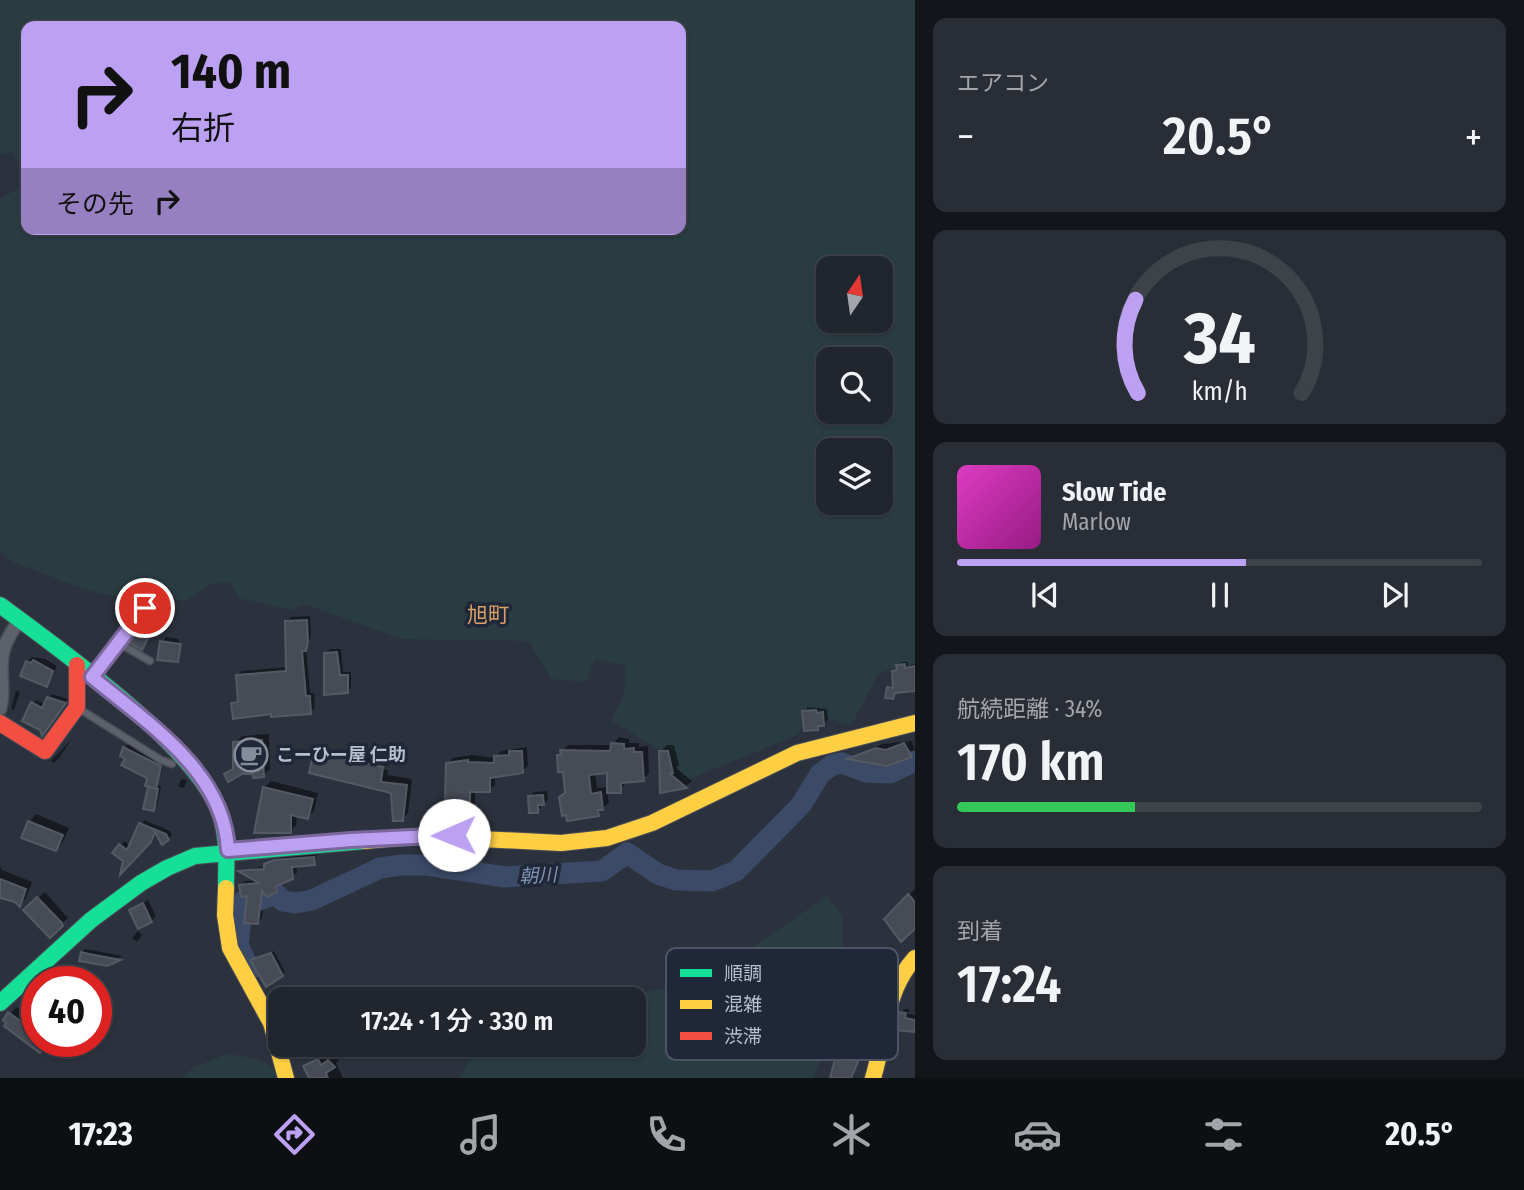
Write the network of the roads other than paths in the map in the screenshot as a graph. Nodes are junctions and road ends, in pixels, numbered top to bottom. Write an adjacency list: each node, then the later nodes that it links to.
1 (0, 606): 3 (street)
2 (145, 608): 4 (lane)
3 (20, 619): 6 (street); 9 (street)
4 (117, 642): 5 (lane); 7 (lane)
5 (150, 661)
6 (77, 665): 7 (street); 8 (street)
7 (92, 677): 13 (street)
8 (77, 707): 10 (street); 12 (lane)
9 (0, 709)
10 (0, 723)
11 (915, 723): 13 (street)
12 (172, 764)
13 (228, 850): 16 (street); 18 (street)
14 (915, 958): 15 (street)
15 (898, 977)
16 (0, 1003)
17 (877, 1060): 19 (street)
18 (286, 1078)
19 (873, 1078)

